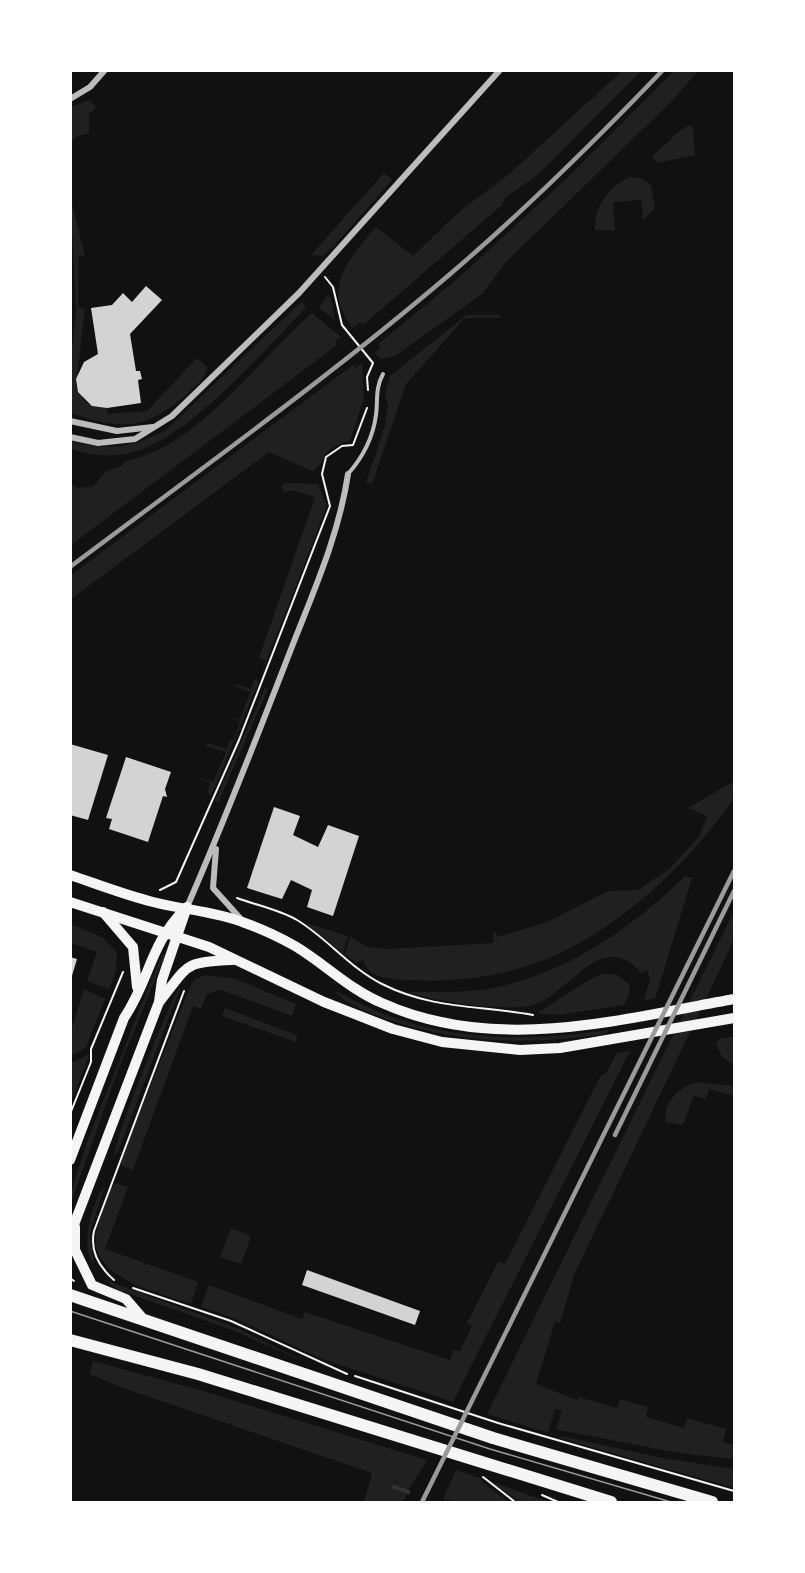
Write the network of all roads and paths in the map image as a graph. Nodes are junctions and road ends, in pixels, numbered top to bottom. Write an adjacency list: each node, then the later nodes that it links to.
1 (105, 70): 3 (street)
2 (500, 70): 9 (street)
3 (70, 99)
4 (333, 286): 6 (path)
5 (383, 374): 11 (lane)
6 (368, 392)
7 (368, 404): 14 (path)
8 (70, 421): 9 (street)
9 (157, 426): 10 (street)
10 (70, 437)
11 (348, 474): 12 (street)
12 (218, 837): 15 (street); 17 (street)
13 (70, 875): 17 (main road)
14 (157, 891)
15 (218, 897): 19 (street); 28 (path)
16 (70, 902): 18 (main road)
17 (187, 907): 19 (main road); 20 (main road); 21 (main road)
18 (102, 912): 20 (main road); 25 (main road)
19 (244, 923): 26 (main road)
20 (164, 932): 21 (main road); 25 (main road)
21 (178, 936): 22 (main road); 27 (main road)
22 (232, 960): 27 (main road); 29 (main road)
23 (124, 966): 30 (path)
24 (188, 983): 34 (path)
25 (137, 994): 31 (main road)
26 (735, 999)
27 (159, 1002): 32 (main road)
28 (544, 1017)
29 (734, 1018)
30 (70, 1114)
31 (70, 1160)
32 (76, 1224): 33 (main road); 37 (main road)
33 (70, 1235)
34 (120, 1283)
35 (130, 1287): 40 (path)
36 (70, 1295): 37 (main road)
37 (146, 1322): 43 (main road)
38 (70, 1340): 39 (main road)
39 (483, 1470): 41 (path); 42 (main road)
40 (735, 1491)
41 (514, 1503)
42 (611, 1503)
43 (712, 1503)

